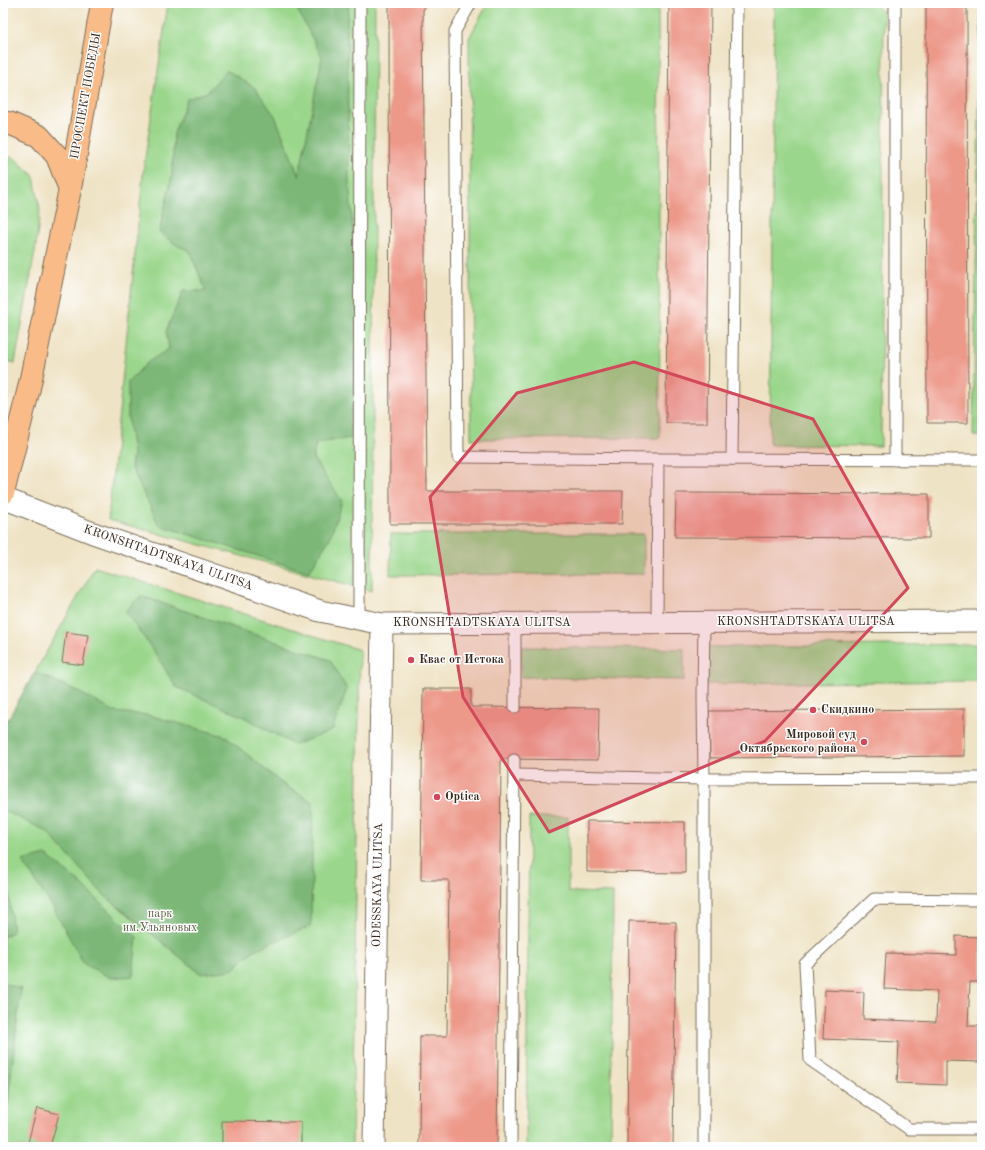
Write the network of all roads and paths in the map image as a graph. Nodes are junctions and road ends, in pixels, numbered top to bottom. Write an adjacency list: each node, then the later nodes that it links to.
1 (102, 3): 7 (main road, ПРОСПЕКТ ПОБЕДЫ)
2 (360, 3): 14 (lane)
3 (471, 3): 8 (lane)
4 (737, 3): 9 (lane)
5 (895, 3): 10 (lane)
6 (3, 124): 7 (main road)
7 (70, 189): 12 (main road, ПРОСПЕКТ ПОБЕДЫ)
8 (658, 459): 9 (lane); 18 (lane)
9 (732, 459): 10 (lane)
10 (895, 460): 11 (lane)
11 (982, 460)
12 (3, 493)
13 (3, 498): 14 (street, KRONSHTADTSKAYA ULITSA)
14 (359, 619): 19 (street, KRONSHTADTSKAYA ULITSA)
15 (982, 621): 16 (street, KRONSHTADTSKAYA ULITSA)
16 (704, 622): 18 (street, KRONSHTADTSKAYA ULITSA); 24 (lane)
17 (515, 623): 18 (street, KRONSHTADTSKAYA ULITSA); 19 (street, KRONSHTADTSKAYA ULITSA); 20 (lane)
18 (657, 623)
19 (382, 624): 27 (street, ODESSKAYA ULITSA)
20 (515, 707)
21 (514, 760): 22 (lane)
22 (514, 775): 24 (lane); 28 (lane)
23 (982, 778): 24 (lane)
24 (704, 779): 29 (lane)
25 (982, 900): 26 (lane)
26 (982, 1129)
27 (374, 1147)
28 (511, 1147)
29 (704, 1147)

